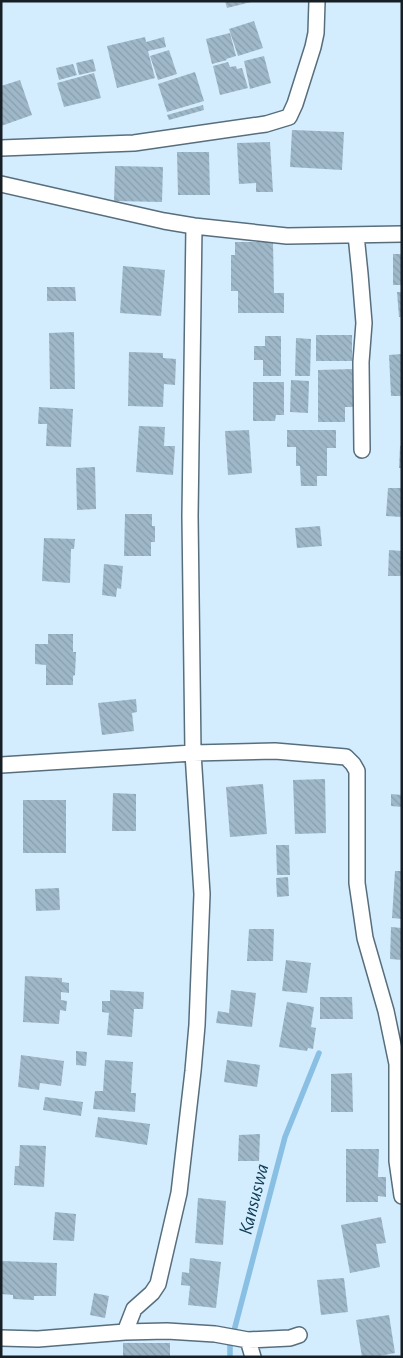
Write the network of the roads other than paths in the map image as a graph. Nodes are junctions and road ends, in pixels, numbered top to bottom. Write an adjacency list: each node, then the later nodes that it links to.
1 (317, 1): 2 (street)
2 (1, 148)
3 (1, 184): 4 (street)
4 (194, 226): 6 (street); 8 (street)
5 (402, 234): 6 (street)
6 (356, 235): 7 (street)
7 (362, 450)
8 (193, 753): 9 (street); 10 (street); 11 (street)
9 (1, 765)
10 (402, 1196)
11 (126, 1332): 13 (street); 14 (street)
12 (300, 1334): 14 (street)
13 (1, 1338)
14 (244, 1340): 15 (street)
15 (253, 1357)

